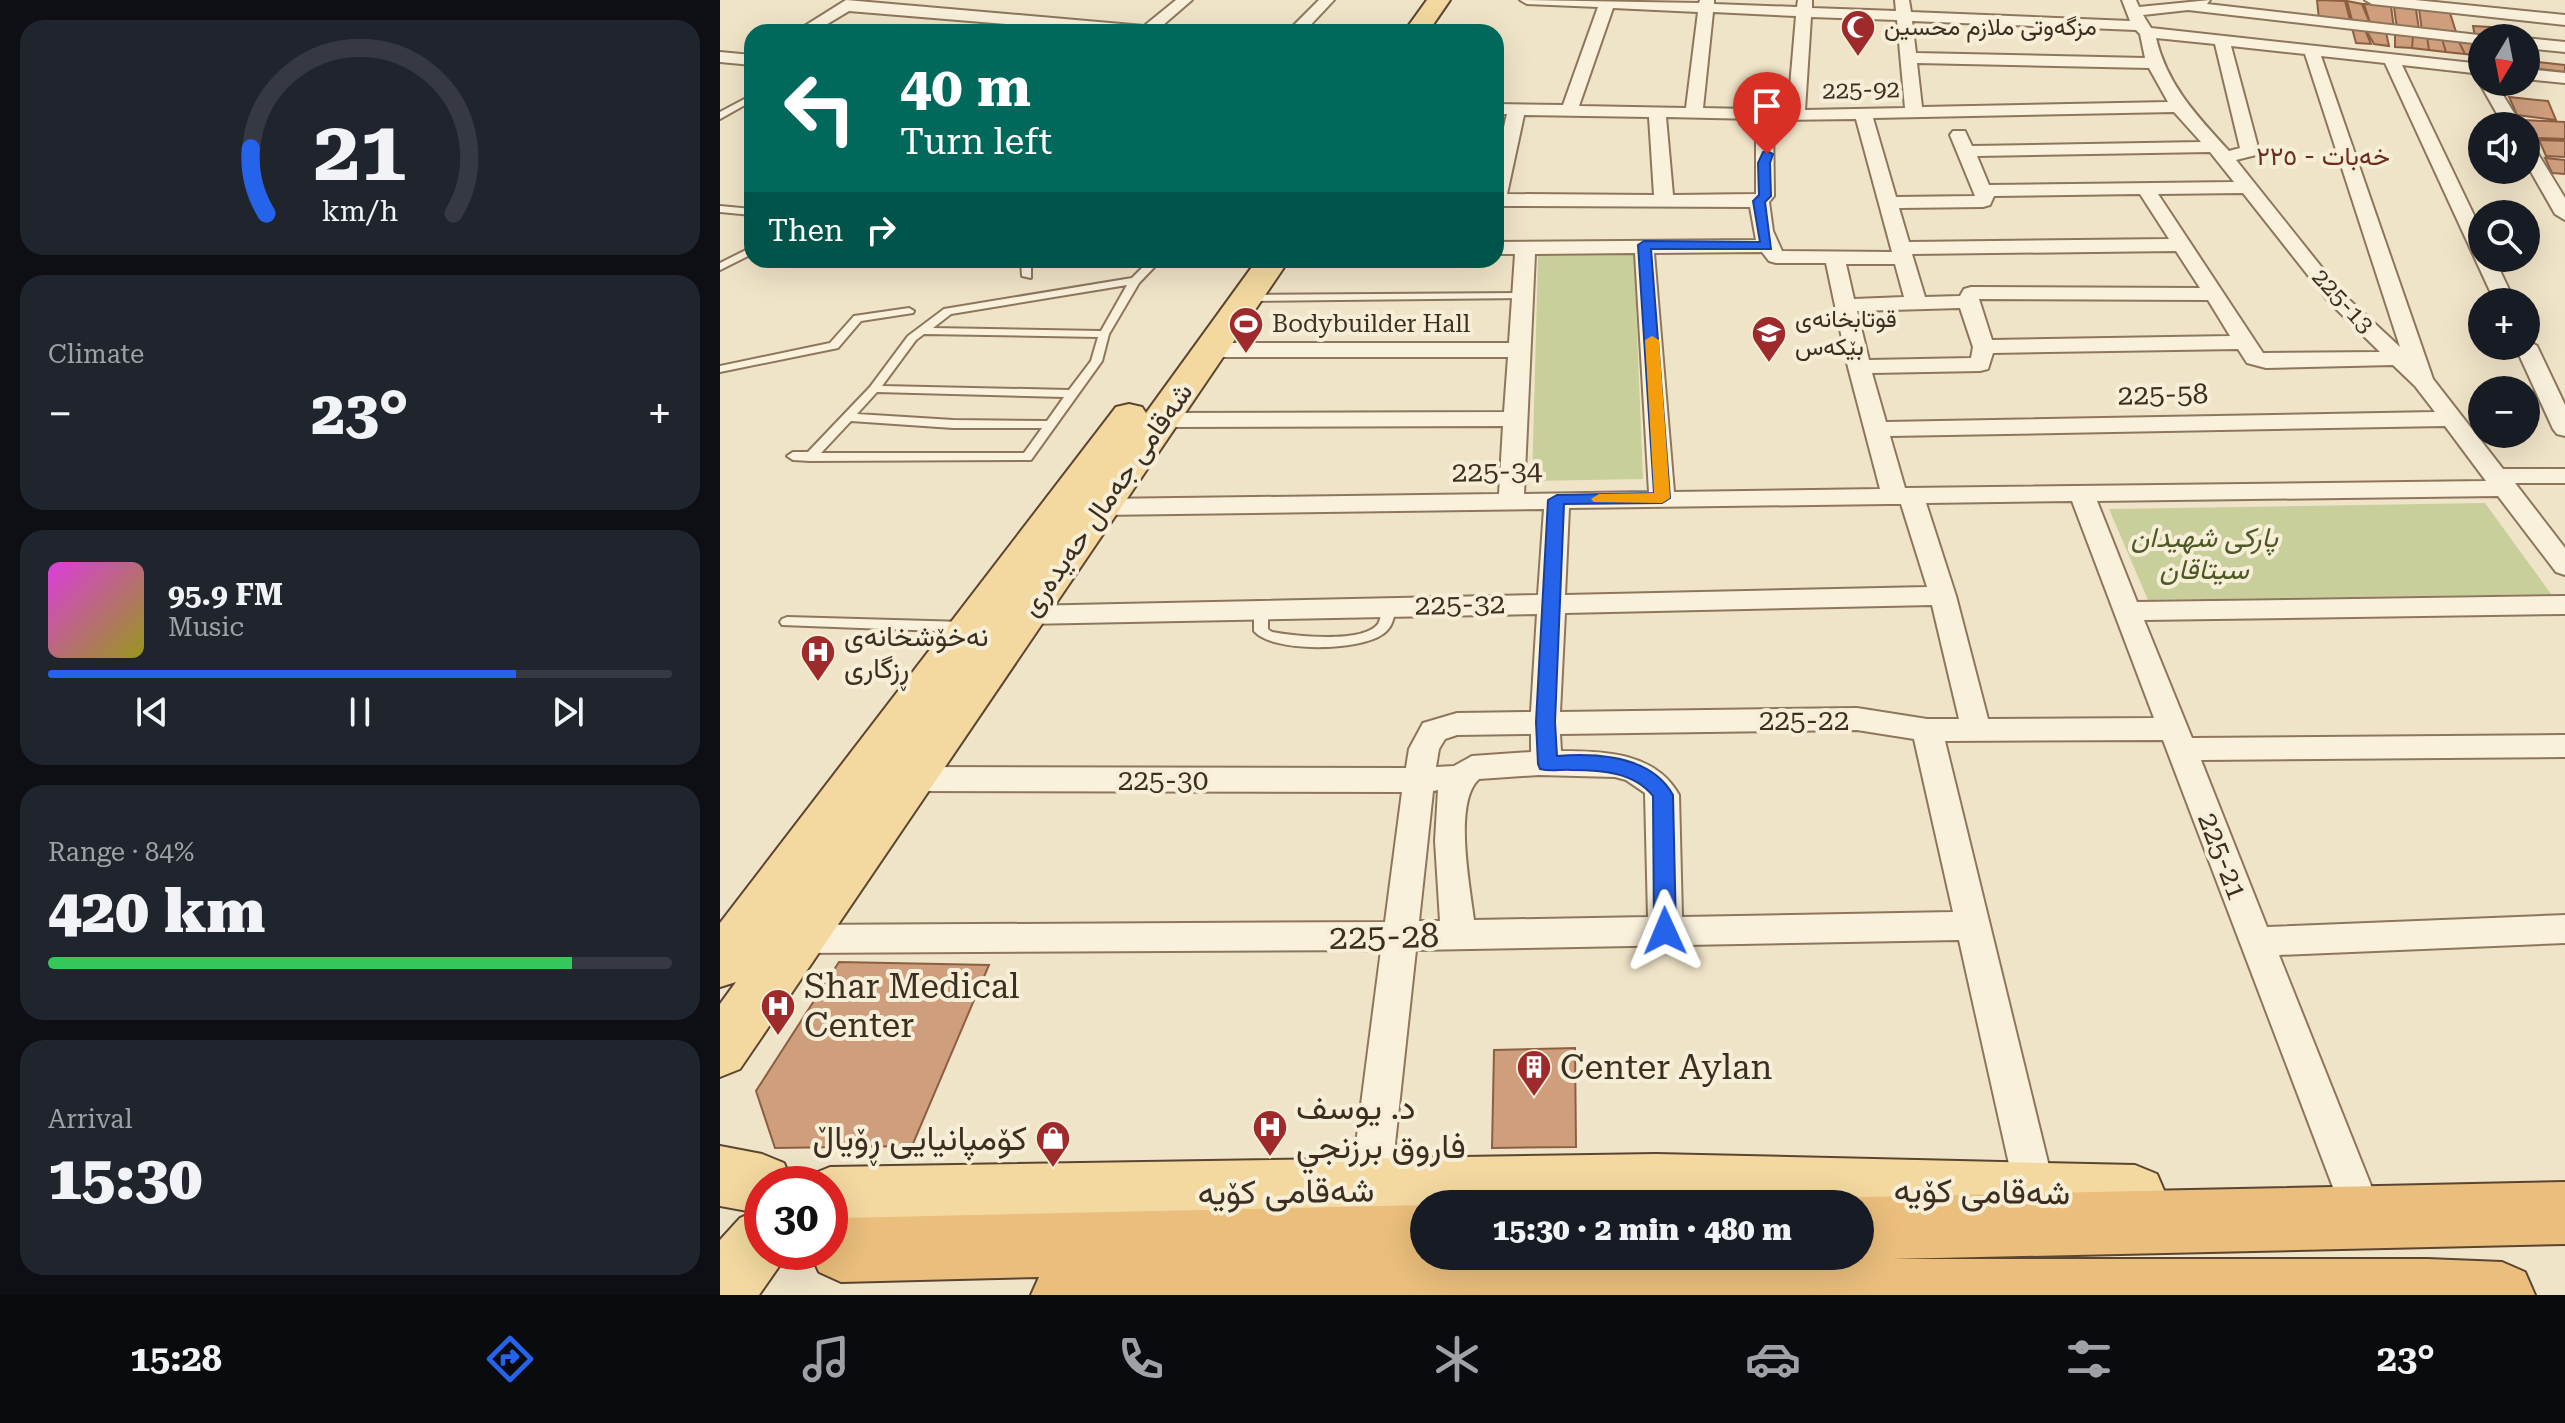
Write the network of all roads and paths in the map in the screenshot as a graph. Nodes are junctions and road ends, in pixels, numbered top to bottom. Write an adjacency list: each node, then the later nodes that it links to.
1 (940, 0): 17 (street)
2 (1185, 0): 26 (street)
3 (1327, 0): 27 (street)
4 (1439, 0): 28 (main road)
5 (1461, 0): 29 (main road)
6 (1527, 0): 11 (street)
7 (1997, 0): 21 (street)
8 (2204, 0): 15 (street)
9 (2290, 0): 19 (street)
10 (2372, 0): 22 (street)
11 (1607, 2): 13 (street); 47 (street)
12 (851, 3): 17 (street); 23 (street)
13 (1706, 4): 14 (street); 51 (street)
14 (1805, 6): 16 (street); 54 (street)
15 (2188, 6): 18 (street); 19 (street)
16 (1903, 8): 21 (street); 36 (street)
17 (921, 12): 20 (street)
18 (2137, 18): 21 (street); 31 (street); 39 (street, 225-13)
19 (2293, 18): 30 (street); 34 (street)
20 (1012, 20): 24 (street); 25 (street)
21 (2001, 20)
22 (2565, 20)
23 (816, 24)
24 (1006, 24)
25 (1057, 24)
26 (1156, 24)
27 (1303, 24)
28 (1422, 24)
29 (1444, 24)
30 (2468, 37)
31 (2222, 41): 34 (street); 57 (street)
32 (2540, 44): 33 (street)
33 (2565, 47)
34 (2303, 49): 38 (street); 102 (street)
35 (720, 57): 37 (street)
36 (1908, 58): 39 (street); 49 (street)
37 (744, 59)
38 (2391, 59): 40 (street); 70 (street)
39 (2154, 63): 44 (street, 225-13)
40 (2468, 71)
41 (2540, 75): 42 (street)
42 (2565, 78)
43 (744, 102): 55 (lane)
44 (2179, 107): 50 (street, 225-92); 57 (street, 225-13)
45 (1504, 109): 46 (street, 225-92)
46 (1516, 110): 47 (street, 225-92); 58 (street)
47 (1569, 111): 48 (street, 225-92)
48 (1657, 113): 51 (street, 225-92); 64 (street)
49 (1914, 113): 50 (street, 225-92); 52 (street, 225-92)
50 (1951, 113): 56 (street)
51 (1694, 114): 53 (street, 225-92)
52 (1863, 114): 54 (street, 225-92); 66 (street)
53 (1764, 115): 54 (street, 225-92); 65 (street)
54 (1796, 115)
55 (720, 116)
56 (1966, 151): 57 (street); 62 (street)
57 (2219, 152): 60 (street, 225-13)
58 (1504, 164)
59 (2540, 172): 69 (street)
60 (2247, 187): 61 (street); 98 (street, 225-13)
61 (2146, 189): 62 (street); 72 (street)
62 (1984, 194): 66 (street)
63 (1504, 200): 64 (street)
64 (1664, 200): 65 (street)
65 (1759, 201): 75 (street)
66 (1888, 203): 76 (street)
67 (720, 209): 68 (lane)
68 (744, 211)
69 (2565, 214)
70 (2468, 223)
71 (1644, 245): 74 (street); 75 (street); 117 (street)
72 (2181, 245): 76 (street); 86 (street)
73 (1504, 248): 74 (street)
74 (1525, 248): 87 (street)
75 (1769, 250): 78 (street)
76 (1902, 253): 78 (street); 89 (street)
77 (744, 254): 79 (lane)
78 (1835, 258): 90 (street)
79 (720, 267)
80 (1026, 268): 83 (lane)
81 (1148, 268): 85 (lane)
82 (1261, 268): 84 (main road, شەقامی جەمال حەیدەری)
83 (1027, 276)
84 (1244, 279): 87 (lane); 96 (main road, شەقامی جەمال حەیدەری); 111 (main road, شەقامی جەمال حەیدەری)
85 (1135, 281): 92 (lane); 93 (lane)
86 (2212, 294): 88 (street); 94 (street)
87 (1521, 296): 97 (street)
88 (1968, 302): 89 (street); 95 (street)
89 (1916, 303): 90 (street)
90 (1846, 305): 100 (street)
91 (909, 311): 101 (lane)
92 (921, 331): 93 (lane); 103 (lane)
93 (1104, 334): 104 (lane)
94 (2245, 342): 95 (street); 98 (street)
95 (1984, 347): 100 (street)
96 (1210, 350): 97 (street); 111 (main road, شەقامی جەمال حەیدەری)
97 (1518, 350): 106 (street)
98 (2398, 358): 102 (street, 225-13)
99 (2533, 360): 110 (street)
100 (1859, 367): 109 (street)
101 (720, 369)
102 (2423, 381): 107 (street, 225-13)
103 (874, 389): 104 (lane); 105 (lane)
104 (1073, 394): 108 (lane)
105 (850, 417): 108 (lane); 113 (lane)
106 (1514, 419): 111 (street); 120 (street)
107 (2451, 419): 109 (street, 225-58); 115 (street, 225-13)
108 (1052, 425): 113 (lane)
109 (1877, 429): 118 (street)
110 (2565, 429)
111 (1140, 433): 121 (main road, شەقامی جەمال حەیدەری); 129 (main road, شەقامی جەمال حەیدەری)
112 (793, 456): 113 (lane)
113 (810, 457)
114 (2565, 476): 115 (street, 225-34)
115 (2500, 482): 116 (street, 225-34); 122 (street, 225-13)
116 (2082, 495): 118 (street, 225-34); 126 (street, 225-21)
117 (1662, 498): 118 (street, 225-34); 119 (street, 225-34)
118 (1903, 498): 123 (street)
119 (1557, 500): 120 (street, 225-34); 124 (street)
120 (1511, 501): 121 (street, 225-34)
121 (1101, 507): 127 (main road, شەقامی جەمال حەیدەری)
122 (2565, 566)
123 (1943, 596): 124 (street, 225-32); 131 (street)
124 (1551, 602): 127 (street, 225-32); 130 (street)
125 (2565, 605): 126 (street)
126 (2127, 611): 133 (street, 225-21)
127 (1025, 615): 137 (main road, شەقامی جەمال حەیدەری)
128 (787, 622): 129 (lane)
129 (973, 627): 146 (main road, شەقامی جەمال حەیدەری)
130 (1545, 722): 132 (street, 225-22); 135 (street); 138 (street, 225-22)
131 (1976, 729): 132 (street, 225-22); 133 (street, 225-22)
132 (1927, 730): 139 (street)
133 (2177, 739): 134 (street, 225-22); 145 (street, 225-21)
134 (2565, 746)
135 (1547, 764): 136 (street, 225-30); 141 (street, 225-30)
136 (1460, 777): 138 (street, 225-30); 142 (street)
137 (907, 779): 138 (street, 225-30); 144 (main road, شەقامی جەمال حەیدەری)
138 (1419, 780): 143 (street)
139 (1973, 926): 141 (street, 225-28); 153 (street)
140 (2565, 929): 145 (street)
141 (1665, 931): 142 (street, 225-28)
142 (1458, 935): 143 (street, 225-28)
143 (1400, 936): 144 (street, 225-28); 151 (street)
144 (796, 939): 147 (main road, شەقامی جەمال حەیدەری)
145 (2257, 942): 159 (street, 225-21)
146 (723, 959)
147 (732, 1034): 148 (main road, شەقامی جەمال حەیدەری)
148 (720, 1072)
149 (720, 1176): 150 (main road)
150 (744, 1181)
151 (1370, 1190): 153 (main road, شەقامی کۆیە); 154 (main road, شەقامی کۆیە)
152 (848, 1191): 154 (main road)
153 (2035, 1191): 159 (main road, شەقامی کۆیە)
154 (906, 1196): 158 (main road)
155 (720, 1197): 156 (main road)
156 (744, 1198)
157 (2565, 1213): 159 (highway, شەقامی کۆیە)
158 (848, 1215)
159 (2364, 1218): 161 (highway, شەقامی کۆیە)
160 (848, 1219): 162 (highway, شەقامی کۆیە)
161 (1874, 1228)
162 (1410, 1237)
163 (744, 1261): 164 (main road)
164 (723, 1295)
165 (1064, 1295): 166 (highway)
166 (2502, 1295)

